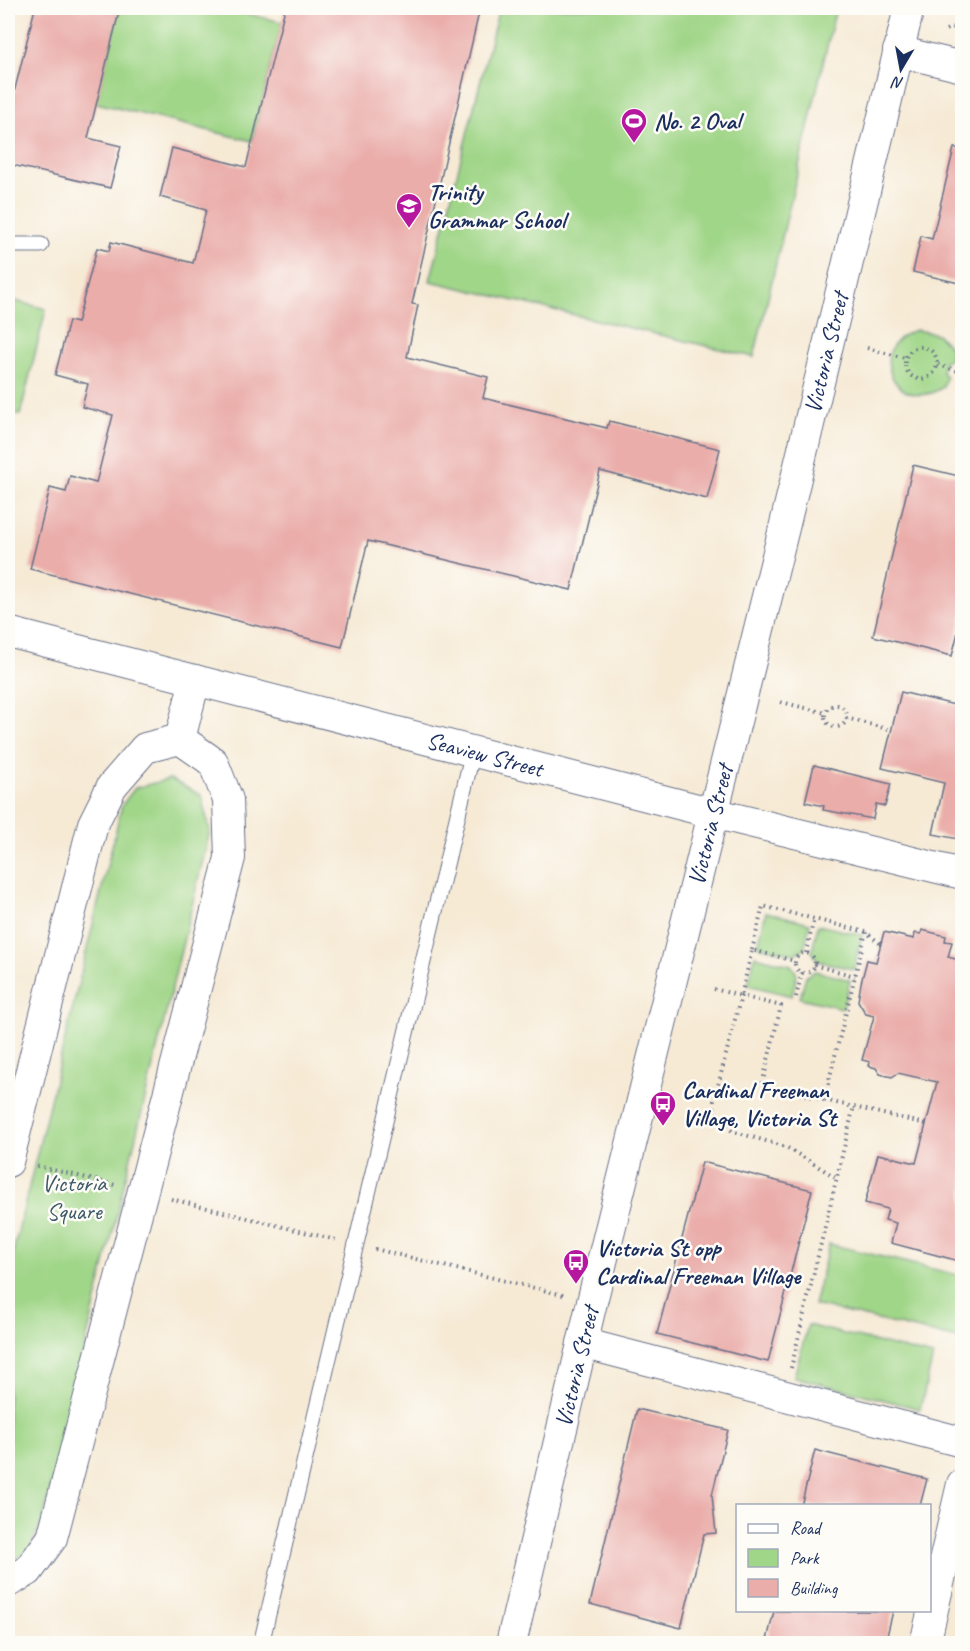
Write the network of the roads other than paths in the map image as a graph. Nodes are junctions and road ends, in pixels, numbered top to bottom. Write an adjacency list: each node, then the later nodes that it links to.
1 (909, 8): 2 (street, Victoria Street)
2 (898, 51): 3 (street); 10 (street, Victoria Street)
3 (963, 68)
4 (8, 245): 5 (lane)
5 (41, 245)
6 (8, 632): 7 (street, Seaview Street)
7 (195, 680): 8 (street); 9 (street, Seaview Street)
8 (180, 739): 12 (street); 16 (street)
9 (473, 751): 10 (street, Seaview Street); 17 (lane)
10 (713, 813): 11 (street, Seaview Street); 13 (street, Victoria Street)
11 (963, 874)
12 (8, 1160)
13 (582, 1343): 14 (street); 18 (street, Victoria Street)
14 (963, 1442)
15 (963, 1484): 19 (street)
16 (8, 1582)
17 (261, 1644)
18 (511, 1644)
19 (925, 1644)

